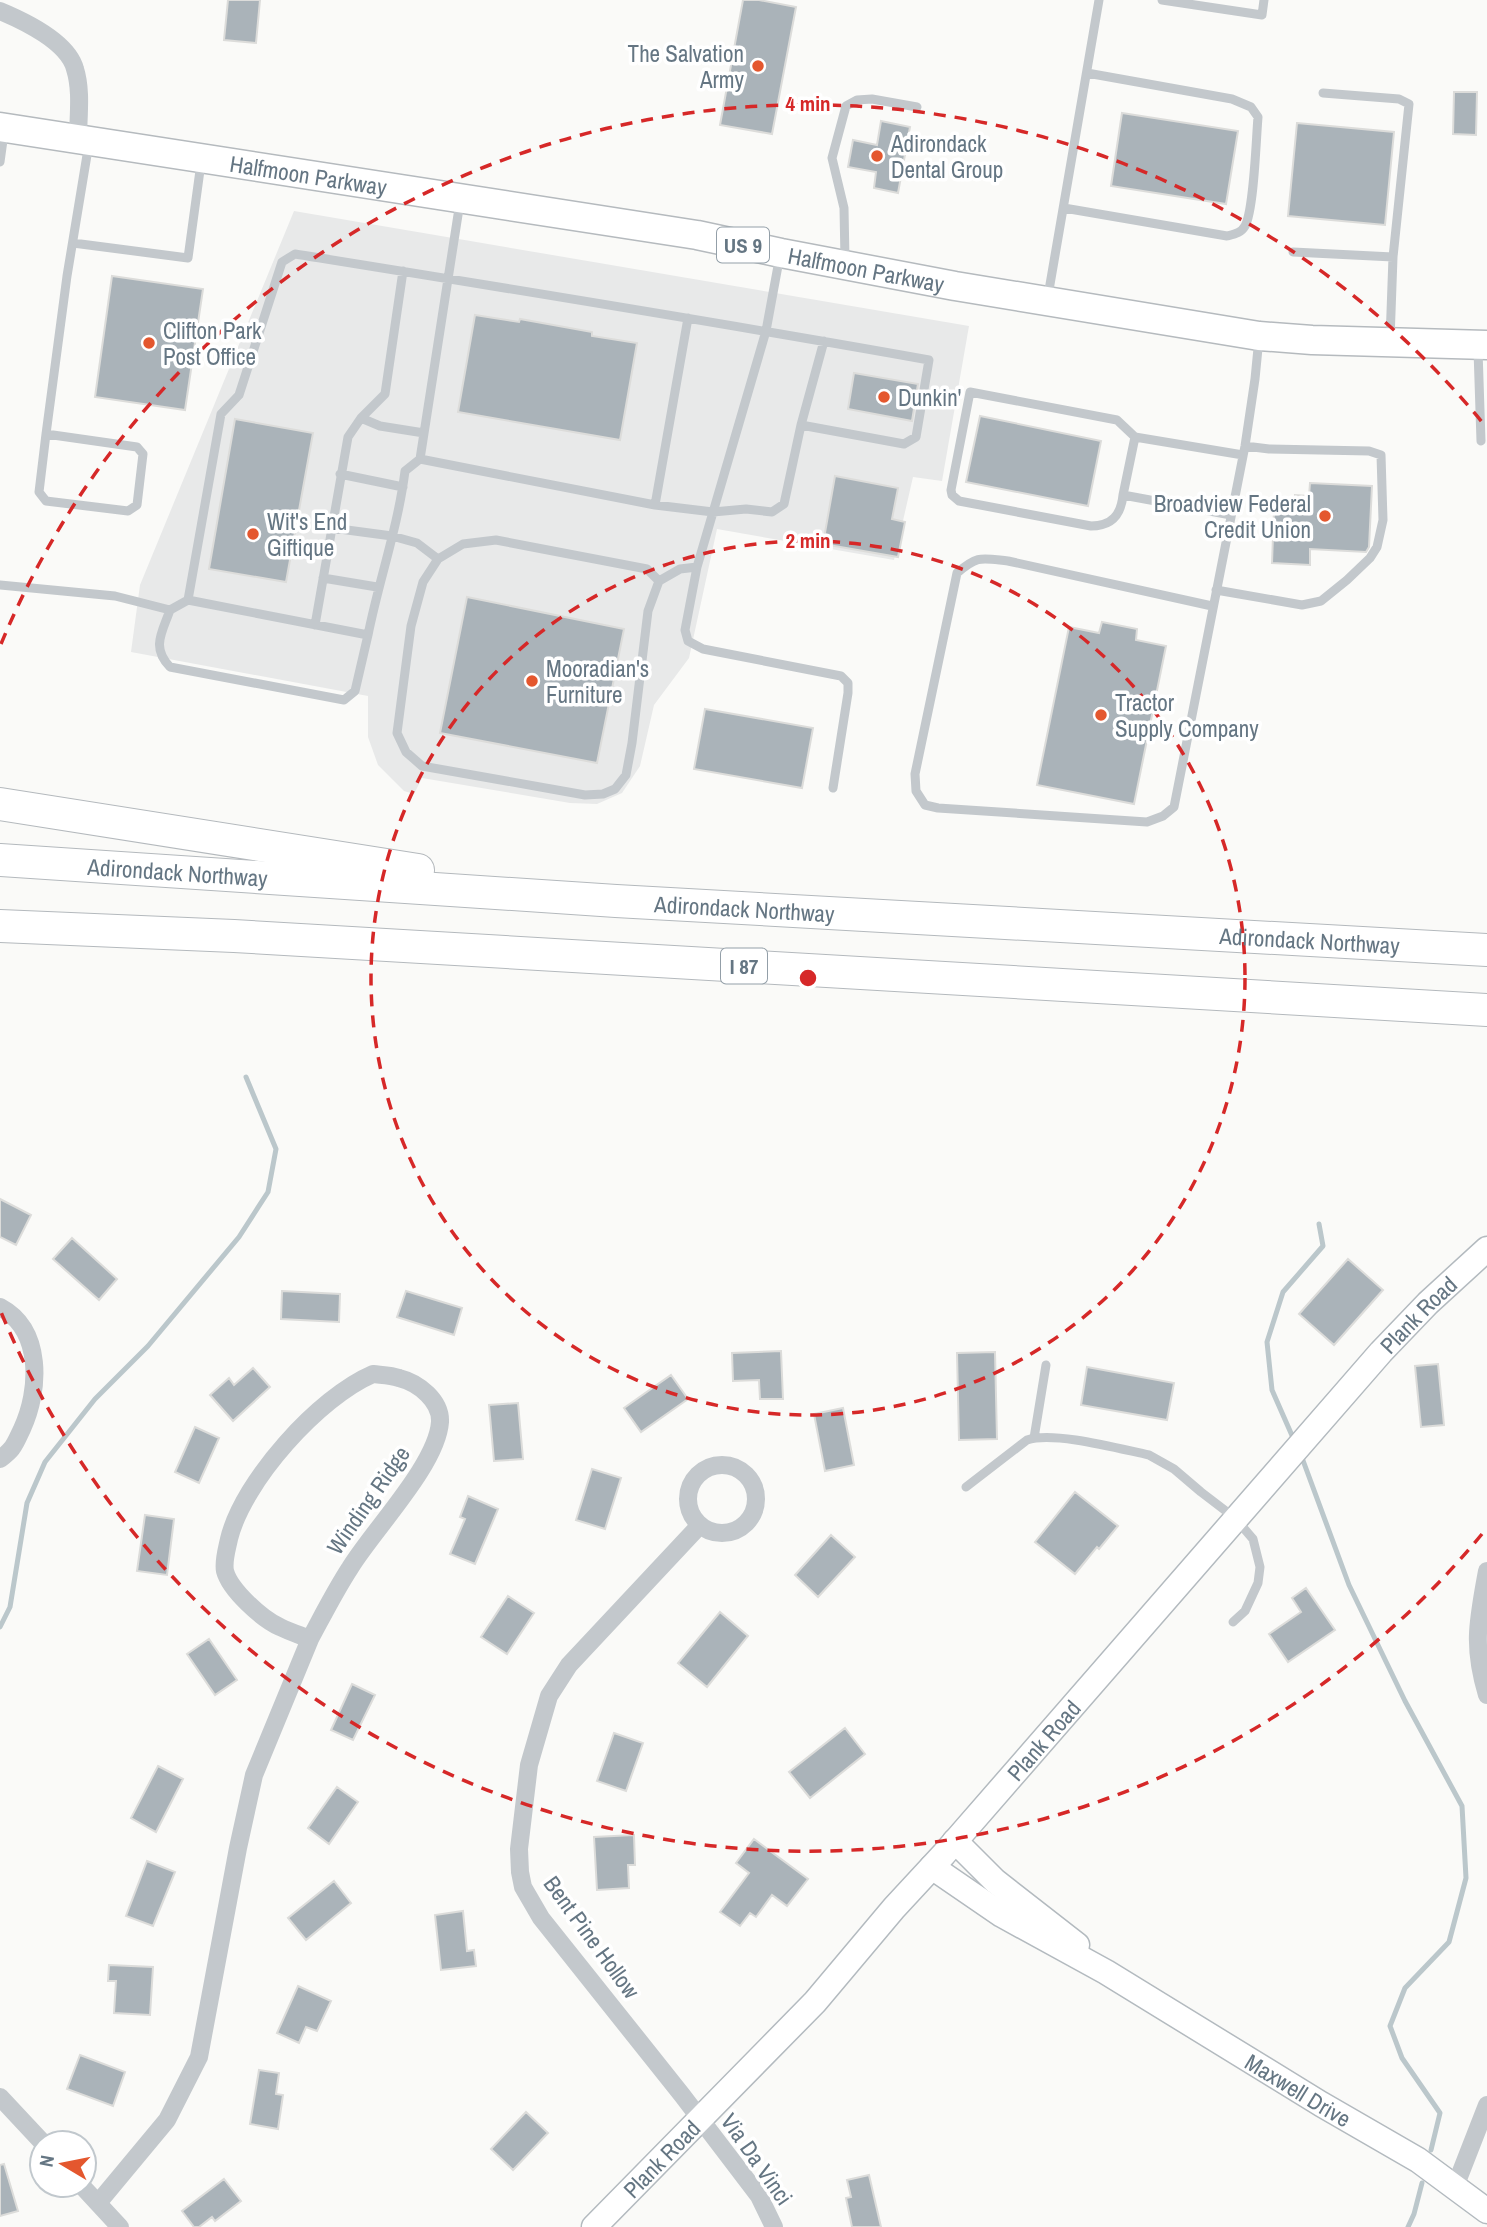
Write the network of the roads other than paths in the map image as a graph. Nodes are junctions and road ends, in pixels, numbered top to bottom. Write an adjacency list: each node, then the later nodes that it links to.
1 (1099, 0): 5 (lane)
2 (1163, 0): 3 (lane)
3 (1264, 0)
4 (0, 11): 9 (street)
5 (1087, 73): 13 (lane); 13 (lane)
6 (1323, 93): 17 (lane)
7 (917, 107): 18 (lane)
8 (3, 128): 9 (main road, Halfmoon Parkway / US 9); 11 (lane)
9 (84, 141): 10 (main road, Halfmoon Parkway / US 9); 14 (lane)
10 (201, 158): 12 (main road, Halfmoon Parkway / US 9); 14 (lane)
11 (0, 162)
12 (461, 197): 16 (main road, Halfmoon Parkway / US 9); 20 (lane)
13 (1064, 208): 21 (lane)
14 (73, 243): 31 (lane)
15 (1293, 252): 17 (lane)
16 (781, 253): 18 (main road, Halfmoon Parkway / US 9); 23 (lane)
17 (1393, 257): 26 (lane)
18 (845, 265): 21 (main road, Halfmoon Parkway / US 9)
19 (403, 271): 20 (lane); 28 (lane); 51 (lane)
20 (448, 279): 22 (lane); 30 (lane)
21 (1047, 301): 24 (main road, Halfmoon Parkway / US 9)
22 (688, 318): 23 (lane); 39 (lane)
23 (766, 331): 25 (lane); 40 (lane)
24 (1259, 336): 26 (main road, Halfmoon Parkway / US 9); 34 (lane)
25 (824, 341): 29 (lane); 29 (lane)
26 (1390, 342): 27 (main road, Halfmoon Parkway / US 9)
27 (1483, 345): 33 (lane)
28 (361, 418): 30 (lane); 36 (lane)
29 (801, 425): 40 (lane)
30 (424, 433): 35 (lane)
31 (46, 435): 31 (lane)
32 (1135, 437): 34 (lane); 38 (lane); 38 (lane)
33 (1481, 441)
34 (1244, 450): 41 (lane); 50 (lane)
35 (420, 459): 37 (lane); 39 (lane)
36 (340, 474): 37 (lane); 42 (lane)
37 (403, 487): 43 (lane)
38 (1123, 495): 41 (lane)
39 (655, 505): 40 (lane)
40 (713, 512): 45 (lane)
41 (1231, 515): 50 (lane)
42 (332, 528): 43 (lane); 46 (lane)
43 (392, 536): 44 (lane); 49 (lane)
44 (438, 559): 47 (lane); 47 (lane)
45 (697, 567): 47 (lane); 56 (lane)
46 (323, 578): 49 (lane); 54 (lane)
47 (659, 581)
48 (0, 585): 53 (lane)
49 (377, 587): 55 (lane)
50 (1216, 590): 52 (lane)
51 (188, 600): 53 (lane); 54 (lane)
52 (1212, 606): 52 (lane)
53 (170, 610): 55 (lane)
54 (314, 625): 55 (lane)
55 (368, 635)
56 (833, 788)
57 (0, 804): 59 (highway)
58 (0, 860): 59 (highway, Adirondack Northway)
59 (616, 901): 61 (highway, Adirondack Northway)
60 (0, 926): 62 (highway, I 87)
61 (1487, 950)
62 (1487, 1010)
63 (1487, 1249): 69 (street, Plank Road)
64 (0, 1307): 67 (street)
65 (1046, 1365): 66 (lane)
66 (1034, 1438): 68 (lane); 69 (lane)
67 (0, 1459)
68 (966, 1487)
69 (1235, 1518): 72 (lane); 75 (street, Plank Road)
70 (701, 1525): 80 (street, Bent Pine Hollow)
71 (1487, 1571): 74 (street)
72 (1233, 1622)
73 (310, 1639): 73 (street, Winding Ridge); 84 (street, Winding Ridge)
74 (1487, 1695)
75 (955, 1841): 76 (street, Plank Road); 77 (street, Maxwell Drive)
76 (932, 1867): 77 (street, Maxwell Drive); 80 (street, Plank Road)
77 (1105, 1972): 82 (street, Maxwell Drive)
78 (0, 2097): 81 (street)
79 (1487, 2105): 82 (street)
80 (699, 2120): 87 (street, Plank Road); 88 (street, Via Da Vinci)
81 (30, 2129)
82 (1455, 2187): 85 (street, Maxwell Drive)
83 (94, 2199): 84 (street)
84 (98, 2203): 86 (street)
85 (1487, 2211)
86 (120, 2227)
87 (594, 2227)
88 (774, 2227)

